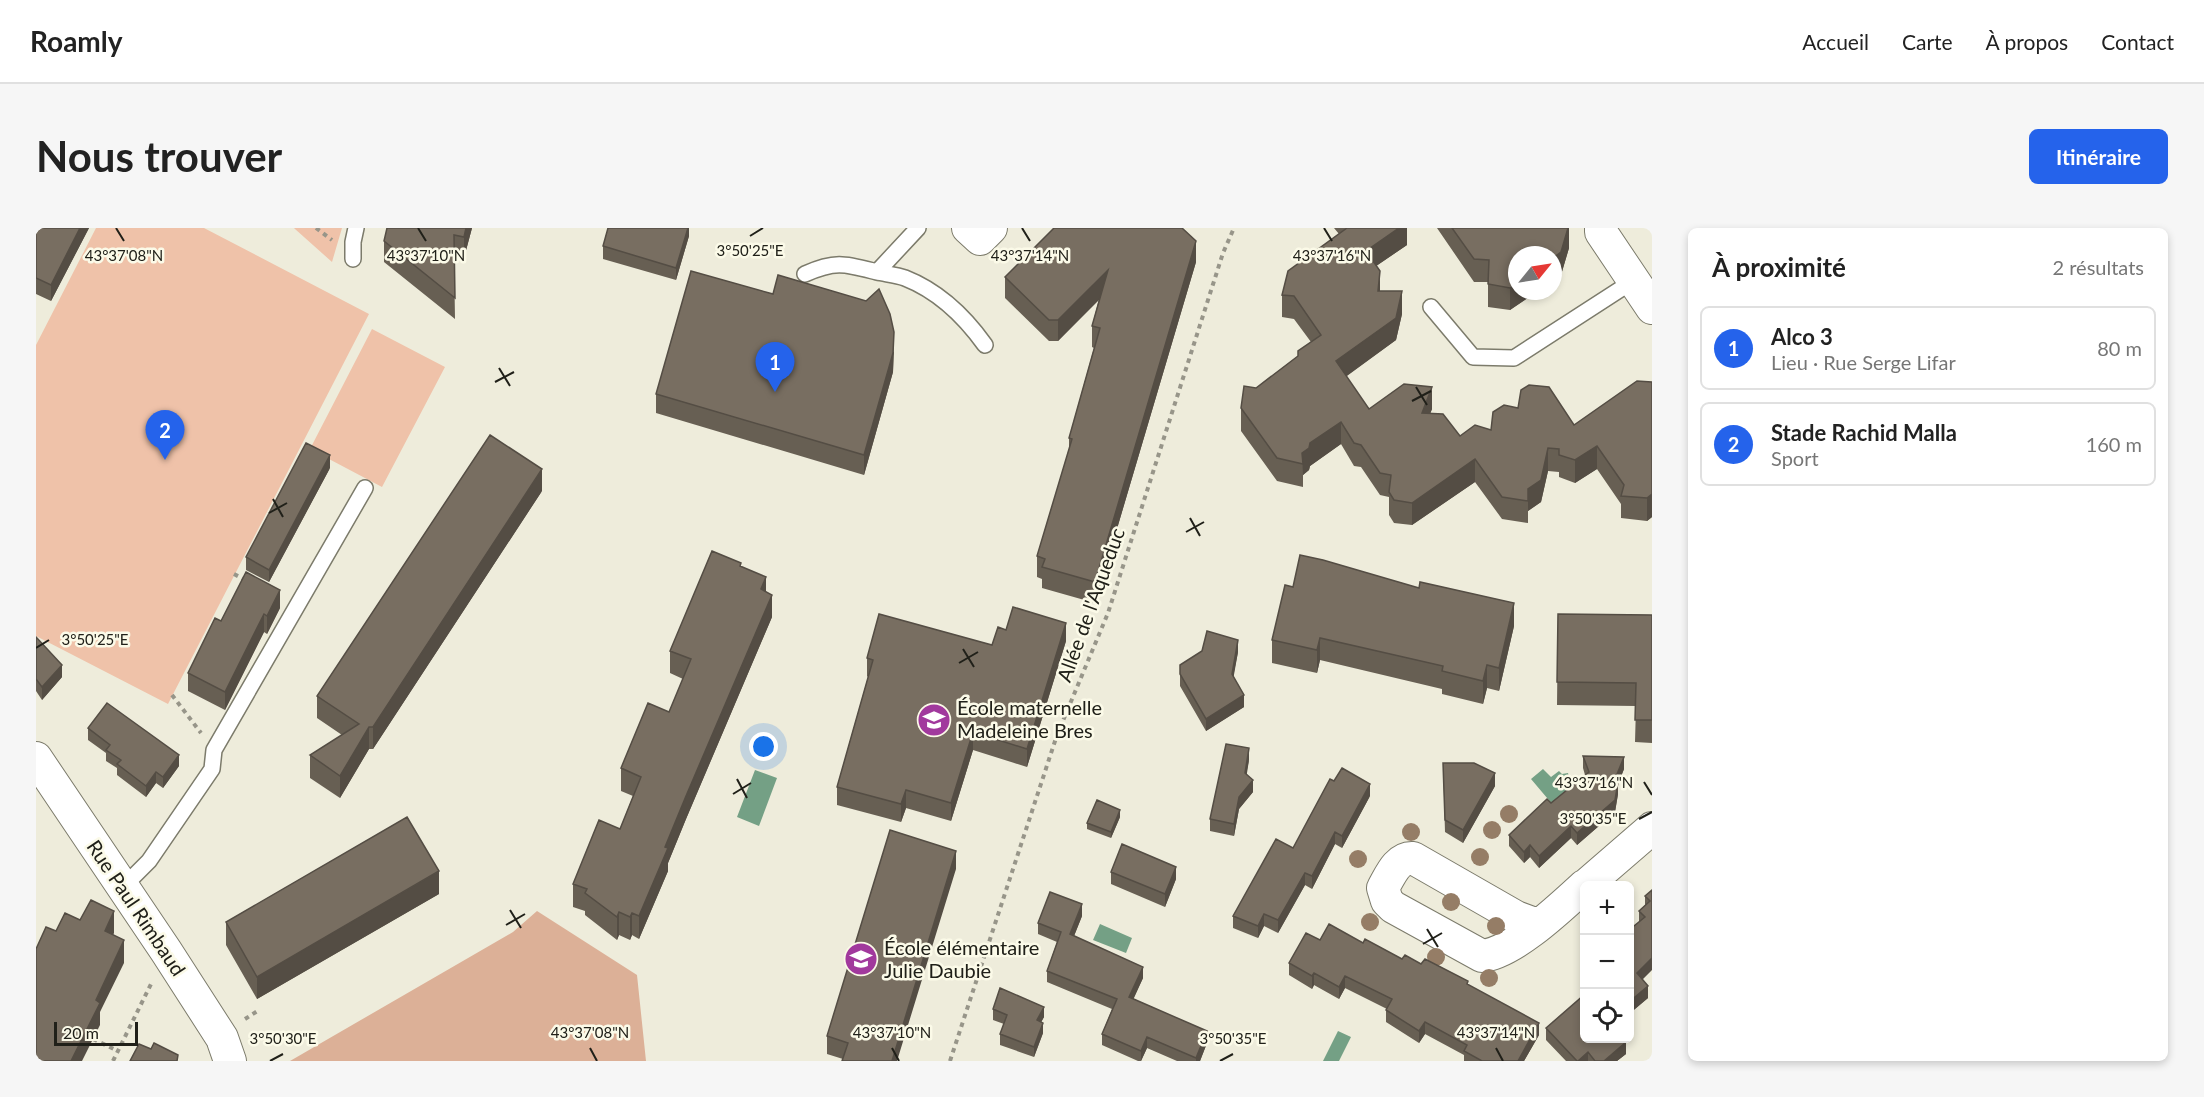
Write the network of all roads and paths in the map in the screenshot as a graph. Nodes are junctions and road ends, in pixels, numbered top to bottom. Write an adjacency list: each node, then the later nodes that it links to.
1 (356, 228): 7 (lane)
2 (918, 228): 8 (lane)
3 (968, 228): 4 (street)
4 (991, 228)
5 (1234, 228): 30 (path, Allée de l'Aqueduc)
6 (1601, 228): 10 (street)
7 (353, 259)
8 (877, 272): 9 (lane); 13 (lane)
9 (805, 274)
10 (1633, 281): 11 (lane); 12 (street)
11 (1431, 308)
12 (1652, 308)
13 (985, 345)
14 (365, 488): 18 (lane)
15 (234, 574): 16 (path)
16 (255, 585)
17 (172, 695): 18 (path)
18 (214, 750): 22 (lane)
19 (36, 758): 22 (street, Rue Paul Rimbaud)
20 (1652, 828): 21 (street)
21 (1591, 881)
22 (121, 886): 29 (street, Rue Paul Rimbaud)
23 (1580, 890): 24 (street)
24 (1542, 923)
25 (154, 976): 27 (path)
26 (93, 1039): 27 (path)
27 (118, 1051): 28 (path)
28 (113, 1061)
29 (230, 1061)
30 (950, 1061)

